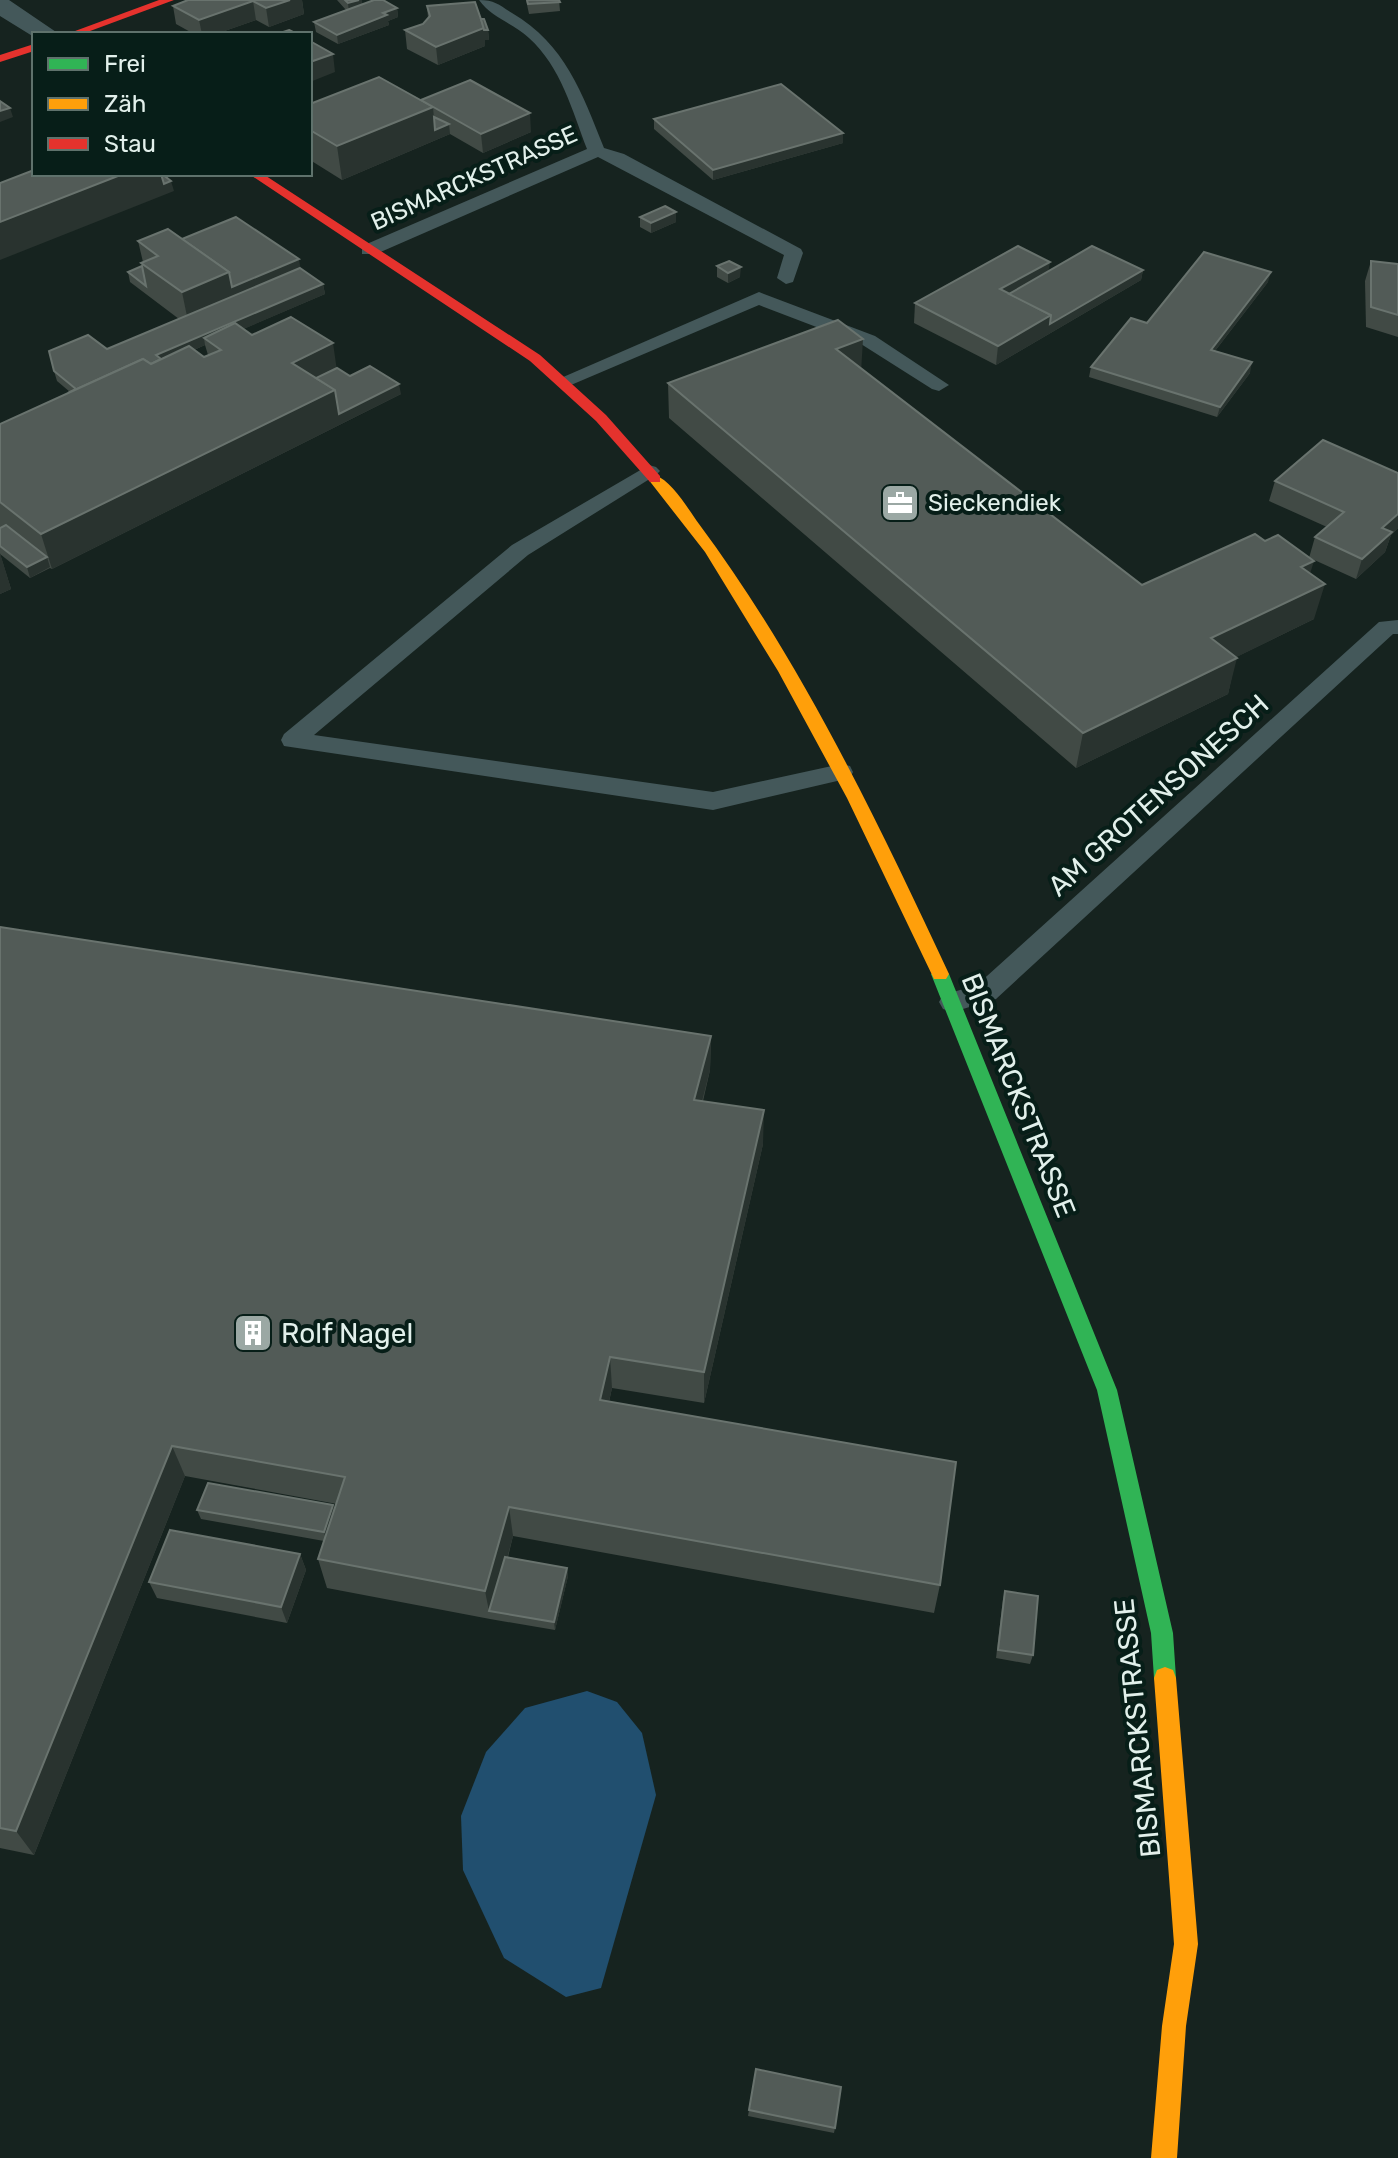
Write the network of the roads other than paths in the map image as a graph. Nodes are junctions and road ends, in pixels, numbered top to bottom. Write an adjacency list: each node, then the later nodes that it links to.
1 (169, 0): 5 (street)
2 (487, 0): 8 (lane, BISMARCKSTRASSE)
3 (0, 5): 4 (street)
4 (43, 32)
5 (78, 32)
6 (32, 48): 7 (street)
7 (0, 59)
8 (597, 151): 10 (lane, BISMARCKSTRASSE); 11 (lane)
9 (258, 176): 10 (street, BISMARCKSTRASSE)
10 (369, 250): 12 (street, BISMARCKSTRASSE)
11 (786, 278)
12 (564, 381): 13 (lane); 14 (street, BISMARCKSTRASSE)
13 (939, 385)
14 (649, 471): 16 (street, BISMARCKSTRASSE); 16 (lane)
15 (1398, 627): 17 (lane, AM GROTENSONESCH)
16 (841, 772): 17 (street, BISMARCKSTRASSE)
17 (953, 1002): 18 (street, BISMARCKSTRASSE)
18 (1164, 2158)

